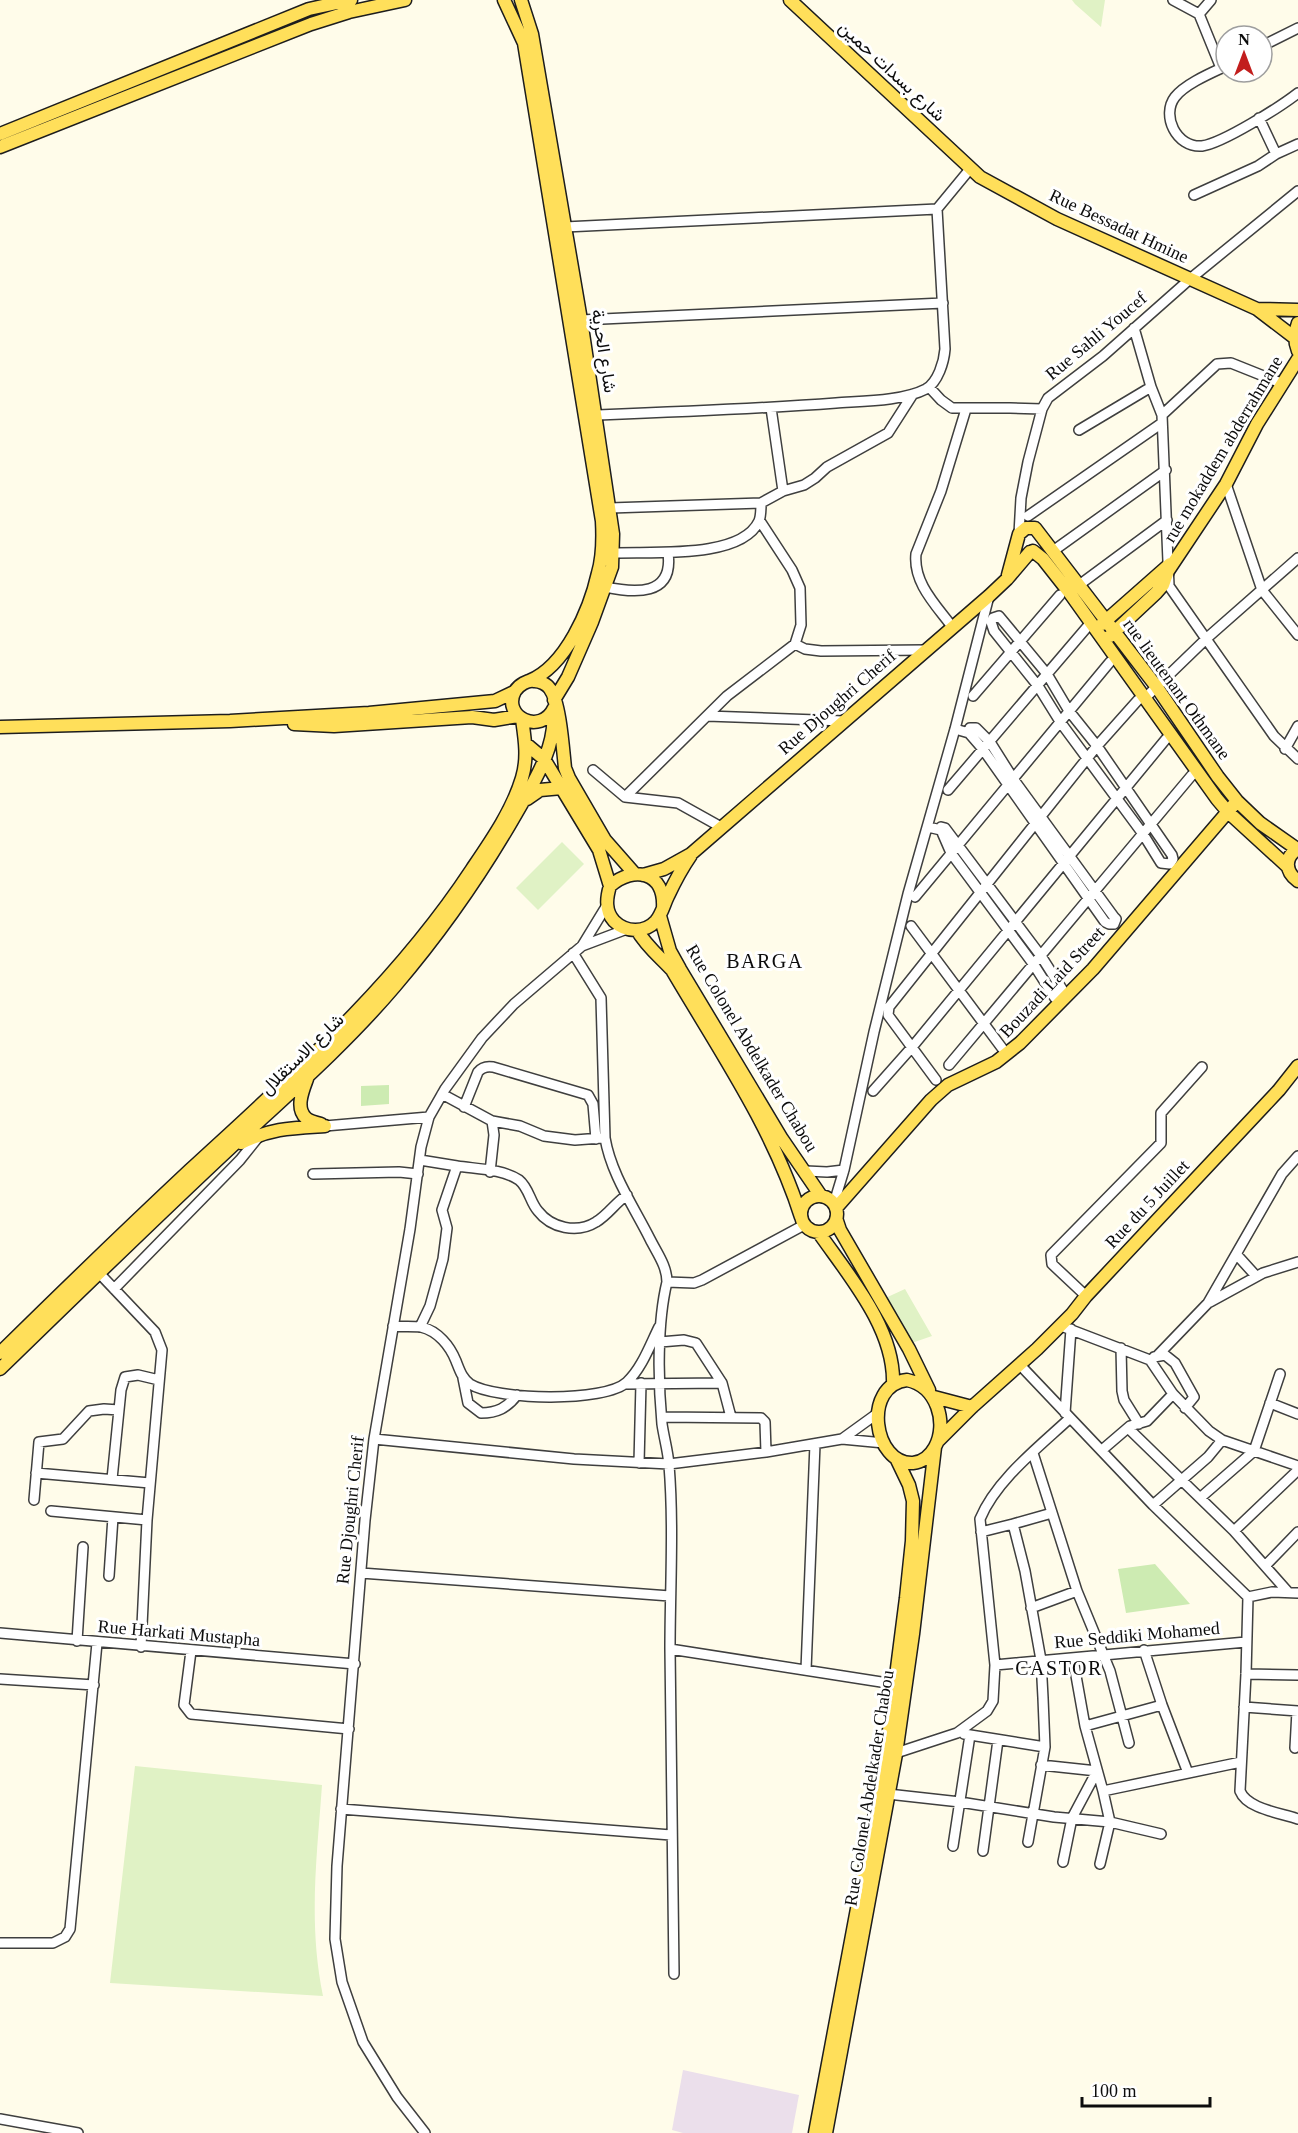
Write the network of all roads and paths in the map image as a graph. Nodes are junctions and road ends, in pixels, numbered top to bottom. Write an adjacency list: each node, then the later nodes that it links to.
1 (351, 0): 15 (main road)
2 (405, 0): 17 (main road)
3 (504, 0): 78 (main road, شارع الحرية)
4 (521, 0): 23 (main road, شارع الحرية)
5 (790, 0): 19 (main road, شارع بسدات حمين)
6 (1173, 0): 8 (street)
7 (1211, 0): 8 (street)
8 (1199, 15): 11 (street)
9 (1298, 28): 10 (street)
10 (1274, 40)
11 (1214, 48)
12 (1214, 72): 14 (street)
13 (1298, 93): 14 (street)
14 (1259, 118): 18 (street)
15 (0, 134)
16 (1298, 144): 18 (street)
17 (0, 147)
18 (1276, 154): 21 (street)
19 (970, 169): 22 (street); 24 (main road, Rue Bessadat Hmine)
20 (1298, 191): 24 (street, Rue Sahli Youcef)
21 (1194, 195)
22 (937, 209): 23 (street); 25 (street)
23 (565, 227): 28 (main road, شارع الحرية)
24 (1190, 279): 26 (main road, Rue Bessadat Hmine); 30 (street, Rue Sahli Youcef)
25 (943, 303): 28 (street); 35 (street)
26 (1257, 309): 27 (main road, Rue Bessadat Hmine); 31 (main road, Rue Bessadat Hmine)
27 (1298, 310)
28 (581, 320): 41 (main road, شارع الحرية)
29 (1298, 323): 31 (main road)
30 (1134, 328): 36 (street); 40 (street, Rue Sahli Youcef)
31 (1295, 338): 32 (main road)
32 (1298, 351)
33 (1298, 359): 34 (main road, rue mokaddem abderrahmane)
34 (1281, 383): 42 (street); 45 (main road, rue mokaddem abderrahmane)
35 (929, 387): 37 (street); 39 (street)
36 (1150, 387): 42 (street); 43 (street)
37 (913, 394): 38 (street); 46 (street)
38 (771, 408): 41 (street); 46 (street)
39 (966, 410): 40 (street); 67 (street)
40 (1042, 410): 47 (street, Rue Sahli Youcef)
41 (595, 415): 49 (main road, شارع الحرية)
42 (1162, 419): 44 (street); 52 (street)
43 (1079, 430)
44 (1166, 470): 50 (street); 55 (street)
45 (1226, 484): 60 (main road, rue mokaddem abderrahmane); 63 (street)
46 (783, 492): 48 (street)
47 (1021, 498): 52 (street); 54 (street, Rue Sahli Youcef)
48 (761, 503): 49 (street); 51 (street)
49 (610, 508): 57 (main road, شارع الحرية)
50 (1167, 520): 60 (street); 64 (street)
51 (760, 521): 58 (street); 73 (street)
52 (1029, 522): 53 (main road); 54 (main road)
53 (1042, 536): 55 (main road, rue lieutenant Othmane); 56 (main road)
54 (1018, 538): 56 (main road); 61 (main road)
55 (1053, 551): 64 (main road, rue lieutenant Othmane)
56 (1032, 552): 61 (main road, Rue Djoughri Cherif); 64 (main road, rue lieutenant Othmane)
57 (614, 553): 58 (street); 62 (main road, شارع الحرية)
58 (668, 553): 62 (street)
59 (1298, 558): 63 (street)
60 (1172, 565): 66 (main road, rue mokaddem abderrahmane); 68 (main road, rue mokaddem abderrahmane); 70 (street)
61 (1007, 579): 65 (main road, Rue Djoughri Cherif)
62 (604, 587): 84 (main road, شارع الحرية)
63 (1262, 590): 69 (street); 70 (street)
64 (1069, 591): 66 (main road, rue lieutenant Othmane); 71 (street)
65 (989, 596): 67 (main road, Rue Djoughri Cherif); 93 (street)
66 (1097, 625): 68 (main road, rue lieutenant Othmane); 72 (main road, rue lieutenant Othmane); 77 (street)
67 (953, 628): 74 (main road, Rue Djoughri Cherif)
68 (1114, 632): 72 (main road, rue mokaddem abderrahmane); 80 (main road, rue lieutenant Othmane)
69 (1298, 635)
70 (1207, 638): 80 (street); 98 (street)
71 (1019, 641): 75 (street); 75 (street); 77 (street)
72 (1104, 641): 83 (main road, rue lieutenant Othmane)
73 (795, 644): 74 (street); 86 (street)
74 (925, 650): 89 (main road, Rue Djoughri Cherif)
75 (1010, 653): 79 (street); 82 (street)
76 (1110, 662): 85 (street)
77 (1047, 674): 79 (street); 85 (street)
78 (529, 681): 81 (main road); 84 (main road)
79 (1038, 686): 90 (street); 96 (street)
80 (1156, 686): 83 (street); 110 (main road, rue lieutenant Othmane)
81 (514, 692): 87 (main road); 88 (main road)
82 (973, 696)
83 (1141, 699): 97 (street); 112 (main road, rue lieutenant Othmane)
84 (554, 705): 87 (main road); 100 (main road, شارع الاستقلال); 124 (main road)
85 (1069, 711): 90 (street); 97 (street)
86 (707, 716): 89 (street); 108 (street)
87 (520, 718): 88 (main road); 95 (main road, شارع الاستقلال)
88 (230, 721): 92 (main road)
89 (844, 721): 115 (main road, Rue Djoughri Cherif)
90 (1061, 723): 99 (street); 104 (street)
91 (1298, 726): 98 (street)
92 (0, 727)
93 (955, 729): 96 (street); 116 (street)
94 (1167, 739): 106 (street)
95 (525, 743): 100 (main road); 186 (main road, شارع الاستقلال)
96 (986, 745): 104 (street); 107 (street)
97 (1096, 746): 99 (street); 106 (street)
98 (1285, 749): 101 (street)
99 (1089, 758): 109 (street); 113 (street)
100 (544, 759): 105 (main road); 111 (main road, شارع الاستقلال)
101 (1298, 759)
102 (593, 770): 108 (street)
103 (1192, 775): 114 (street)
104 (1011, 783): 113 (street); 119 (street)
105 (562, 788): 111 (main road); 127 (main road)
106 (1126, 788): 109 (street); 114 (street)
107 (948, 790)
108 (625, 797): 115 (street)
109 (1118, 799): 117 (street); 121 (street)
110 (1237, 801): 112 (main road, Bouzadi Laid Street); 118 (main road, rue lieutenant Othmane)
111 (523, 802): 148 (main road, شارع الاستقلال)
112 (1228, 812): 123 (main road, rue lieutenant Othmane); 169 (main road, Bouzadi Laid Street)
113 (1038, 820): 121 (street); 122 (street); 126 (street)
114 (1150, 823): 117 (street); 117 (street)
115 (721, 827): 120 (main road, Rue Djoughri Cherif)
116 (928, 827): 119 (street); 162 (street)
117 (1143, 834): 129 (street)
118 (1298, 849): 123 (main road)
119 (954, 850): 126 (street); 128 (street); 130 (street)
120 (691, 854): 124 (main road); 132 (main road)
121 (1071, 857): 122 (street); 129 (street)
122 (1063, 866): 129 (street); 134 (street)
123 (1287, 866): 125 (main road, rue lieutenant Othmane)
124 (639, 874): 127 (main road); 132 (main road)
125 (1298, 880)
126 (987, 884): 128 (street); 134 (street)
127 (610, 886): 131 (main road)
128 (980, 892): 134 (street); 137 (street)
129 (1092, 895): 139 (street)
130 (915, 897)
131 (607, 905): 135 (main road); 136 (street)
132 (661, 912): 135 (main road); 163 (main road, Rue Colonel Abdelkader Chabou)
133 (911, 926): 137 (street)
134 (1012, 927): 139 (street); 140 (street); 141 (street)
135 (632, 930): 136 (street); 170 (main road, Rue Colonel Abdelkader Chabou)
136 (582, 946): 138 (street, Rue Djoughri Cherif)
137 (932, 952): 141 (street); 143 (street)
138 (573, 953): 151 (street, Rue Djoughri Cherif); 157 (street)
139 (1041, 956): 140 (street); 140 (street)
140 (1034, 965): 142 (street)
141 (959, 990): 142 (street); 143 (street)
142 (985, 1023): 144 (street); 145 (street)
143 (913, 1046): 149 (street); 150 (street)
144 (1002, 1048)
145 (949, 1065)
146 (1298, 1066): 178 (main road, Rue du 5 Juillet)
147 (1202, 1067): 178 (street)
148 (308, 1077): 155 (main road); 158 (main road, شارع الاستقلال)
149 (936, 1080)
150 (873, 1091)
151 (442, 1094): 152 (street); 153 (street, Rue Djoughri Cherif)
152 (464, 1107): 154 (street); 157 (street)
153 (429, 1117): 155 (street); 160 (street, Rue Djoughri Cherif)
154 (492, 1121): 157 (street); 164 (street)
155 (324, 1126): 156 (main road)
156 (261, 1133): 158 (main road); 177 (street)
157 (601, 1138): 167 (street)
158 (229, 1149): 174 (main road, شارع الاستقلال)
159 (1298, 1156): 172 (street)
160 (420, 1160): 161 (street); 166 (street, Rue Djoughri Cherif)
161 (457, 1166): 164 (street); 182 (street)
162 (843, 1170): 163 (street); 169 (street)
163 (806, 1171): 168 (main road, Rue Colonel Abdelkader Chabou)
164 (490, 1172): 167 (street)
165 (313, 1174): 166 (street)
166 (418, 1174): 181 (street, Rue Djoughri Cherif)
167 (627, 1195): 176 (street)
168 (821, 1196): 169 (main road); 170 (main road)
169 (836, 1211): 171 (main road); 198 (main road)
170 (803, 1221): 171 (main road); 176 (street)
171 (819, 1233): 197 (main road)
172 (1238, 1255): 175 (street); 179 (street)
173 (1298, 1262): 175 (street)
174 (99, 1273): 177 (street); 189 (main road, شارع الاستقلال)
175 (1256, 1276): 179 (street)
176 (667, 1282): 180 (street)
177 (114, 1289): 192 (street)
178 (1086, 1296): 183 (main road, Rue du 5 Juillet)
179 (1208, 1303): 187 (street)
180 (660, 1324): 184 (street); 196 (street)
181 (393, 1326): 182 (street); 212 (street, Rue Djoughri Cherif)
182 (420, 1327): 191 (street)
183 (1066, 1327): 185 (street); 188 (main road, Rue du 5 Juillet); 207 (street)
184 (660, 1342): 193 (street); 195 (street)
185 (1121, 1348): 187 (street); 210 (street)
186 (0, 1353)
187 (1154, 1358): 199 (street); 203 (street)
188 (1020, 1365): 202 (main road, Rue du 5 Juillet); 207 (street)
189 (0, 1369)
190 (1280, 1374): 201 (street)
191 (463, 1378): 200 (street); 200 (street)
192 (159, 1380): 204 (street); 229 (street)
193 (660, 1382): 194 (street); 195 (street); 208 (street)
194 (641, 1383): 196 (street); 223 (street)
195 (722, 1383): 209 (street)
196 (626, 1384): 200 (street)
197 (894, 1384): 198 (main road); 205 (main road)
198 (932, 1394): 202 (main road); 217 (main road)
199 (1173, 1394): 203 (street); 210 (street)
200 (517, 1395)
201 (1270, 1403): 206 (street); 219 (street)
202 (972, 1407): 217 (main road, Rue du 5 Juillet)
203 (1185, 1408): 214 (street)
204 (119, 1410): 226 (street); 227 (street)
205 (878, 1413): 213 (street); 215 (main road)
206 (1298, 1414)
207 (1068, 1415): 218 (street); 221 (street)
208 (662, 1417): 209 (street); 224 (street)
209 (731, 1417): 220 (street)
210 (1139, 1424): 211 (street)
211 (1128, 1428): 218 (street); 228 (street)
212 (374, 1439): 223 (street); 243 (street, Rue Djoughri Cherif)
213 (842, 1439): 215 (street); 216 (street)
214 (1222, 1440): 219 (street); 228 (street)
215 (884, 1443): 222 (main road)
216 (815, 1444): 220 (street); 263 (street)
217 (936, 1444): 222 (main road); 281 (main road, Rue Colonel Abdelkader Chabou)
218 (1102, 1450): 232 (street)
219 (1254, 1451): 225 (street); 230 (street)
220 (766, 1452): 224 (street)
221 (1033, 1453): 234 (street); 238 (street)
222 (897, 1460): 267 (main road, Rue Colonel Abdelkader Chabou)
223 (639, 1463): 224 (street)
224 (669, 1464): 247 (street)
225 (1298, 1468): 239 (street)
226 (36, 1473): 227 (street); 231 (street)
227 (112, 1479): 229 (street)
228 (1182, 1479): 230 (street); 232 (street)
229 (150, 1484): 236 (street)
230 (1200, 1498): 239 (street)
231 (34, 1500)
232 (1153, 1505): 248 (street)
233 (51, 1511): 235 (street)
234 (1052, 1513): 237 (street); 245 (street)
235 (113, 1517): 236 (street); 244 (street)
236 (147, 1520): 254 (street)
237 (1013, 1524): 238 (street); 249 (street)
238 (981, 1532): 262 (street)
239 (1234, 1532): 242 (street)
240 (1298, 1532): 242 (street)
241 (83, 1547): 251 (street)
242 (1266, 1565): 246 (street)
243 (361, 1573): 247 (street); 261 (street, Rue Djoughri Cherif)
244 (109, 1575)
245 (1077, 1591): 249 (street); 258 (street)
246 (1293, 1592): 248 (street)
247 (670, 1596): 255 (street)
248 (1248, 1597): 252 (street)
249 (1031, 1608): 260 (street)
250 (0, 1633): 251 (street, Rue Harkati Mustapha)
251 (76, 1641): 253 (street, Rue Harkati Mustapha)
252 (1246, 1642): 256 (street, Rue Seddiki Mohamed); 264 (street)
253 (97, 1643): 254 (street, Rue Harkati Mustapha); 268 (street)
254 (141, 1647): 257 (street, Rue Harkati Mustapha)
255 (670, 1649): 263 (street); 296 (street)
256 (1144, 1650): 258 (street, Rue Seddiki Mohamed); 269 (street)
257 (191, 1651): 261 (street, Rue Harkati Mustapha); 274 (street)
258 (1104, 1655): 259 (street, Rue Seddiki Mohamed); 272 (street)
259 (1073, 1659): 260 (street, Rue Seddiki Mohamed); 273 (street)
260 (1041, 1660): 262 (street, Rue Seddiki Mohamed); 279 (street)
261 (355, 1664): 274 (street, Rue Djoughri Cherif)
262 (994, 1665): 275 (street)
263 (806, 1670): 267 (street)
264 (1246, 1674): 265 (street); 270 (street)
265 (1298, 1675)
266 (0, 1678): 268 (street)
267 (894, 1684): 281 (main road, Rue Colonel Abdelkader Chabou)
268 (94, 1685): 302 (street)
269 (1162, 1705): 272 (street); 285 (street)
270 (1244, 1707): 271 (street); 282 (street)
271 (1297, 1711): 280 (street)
272 (1122, 1716): 273 (street); 278 (street)
273 (1085, 1726): 284 (street)
274 (349, 1729): 290 (street, Rue Djoughri Cherif)
275 (957, 1733): 276 (street); 281 (street)
276 (970, 1735): 277 (street); 288 (street)
277 (998, 1740): 279 (street); 289 (street)
278 (1129, 1743)
279 (1045, 1747): 283 (street)
280 (1295, 1748)
281 (891, 1754): 287 (main road, Rue Colonel Abdelkader Chabou); 304 (main road, Rue Colonel Abdelkader Chabou)
282 (1241, 1762): 285 (street); 293 (street)
283 (1041, 1765): 284 (street); 291 (street)
284 (1097, 1771): 286 (street); 292 (street)
285 (1188, 1773): 286 (street)
286 (1103, 1791): 294 (street)
287 (888, 1794): 288 (street); 304 (main road, Rue Colonel Abdelkader Chabou)
288 (960, 1802): 289 (street); 298 (street)
289 (989, 1807): 291 (street); 299 (street)
290 (341, 1809): 296 (street); 307 (street, Rue Djoughri Cherif)
291 (1033, 1814): 292 (street); 297 (street)
292 (1072, 1818): 294 (street); 300 (street)
293 (1298, 1819)
294 (1110, 1822): 295 (street); 301 (street)
295 (1161, 1834)
296 (671, 1835): 303 (street)
297 (1028, 1842)
298 (953, 1846)
299 (983, 1851)
300 (1064, 1862)
301 (1100, 1864)
302 (0, 1943)
303 (674, 1974)
304 (838, 2035): 305 (main road, Rue Colonel Abdelkader Chabou)
305 (833, 2068): 311 (main road, Rue Colonel Abdelkader Chabou); 312 (main road, Rue Colonel Abdelkader Chabou)
306 (0, 2119): 308 (street)
307 (415, 2121): 309 (street); 310 (street, Rue Djoughri Cherif)
308 (74, 2133)
309 (417, 2133)
310 (425, 2133)
311 (815, 2133)
312 (826, 2133)

